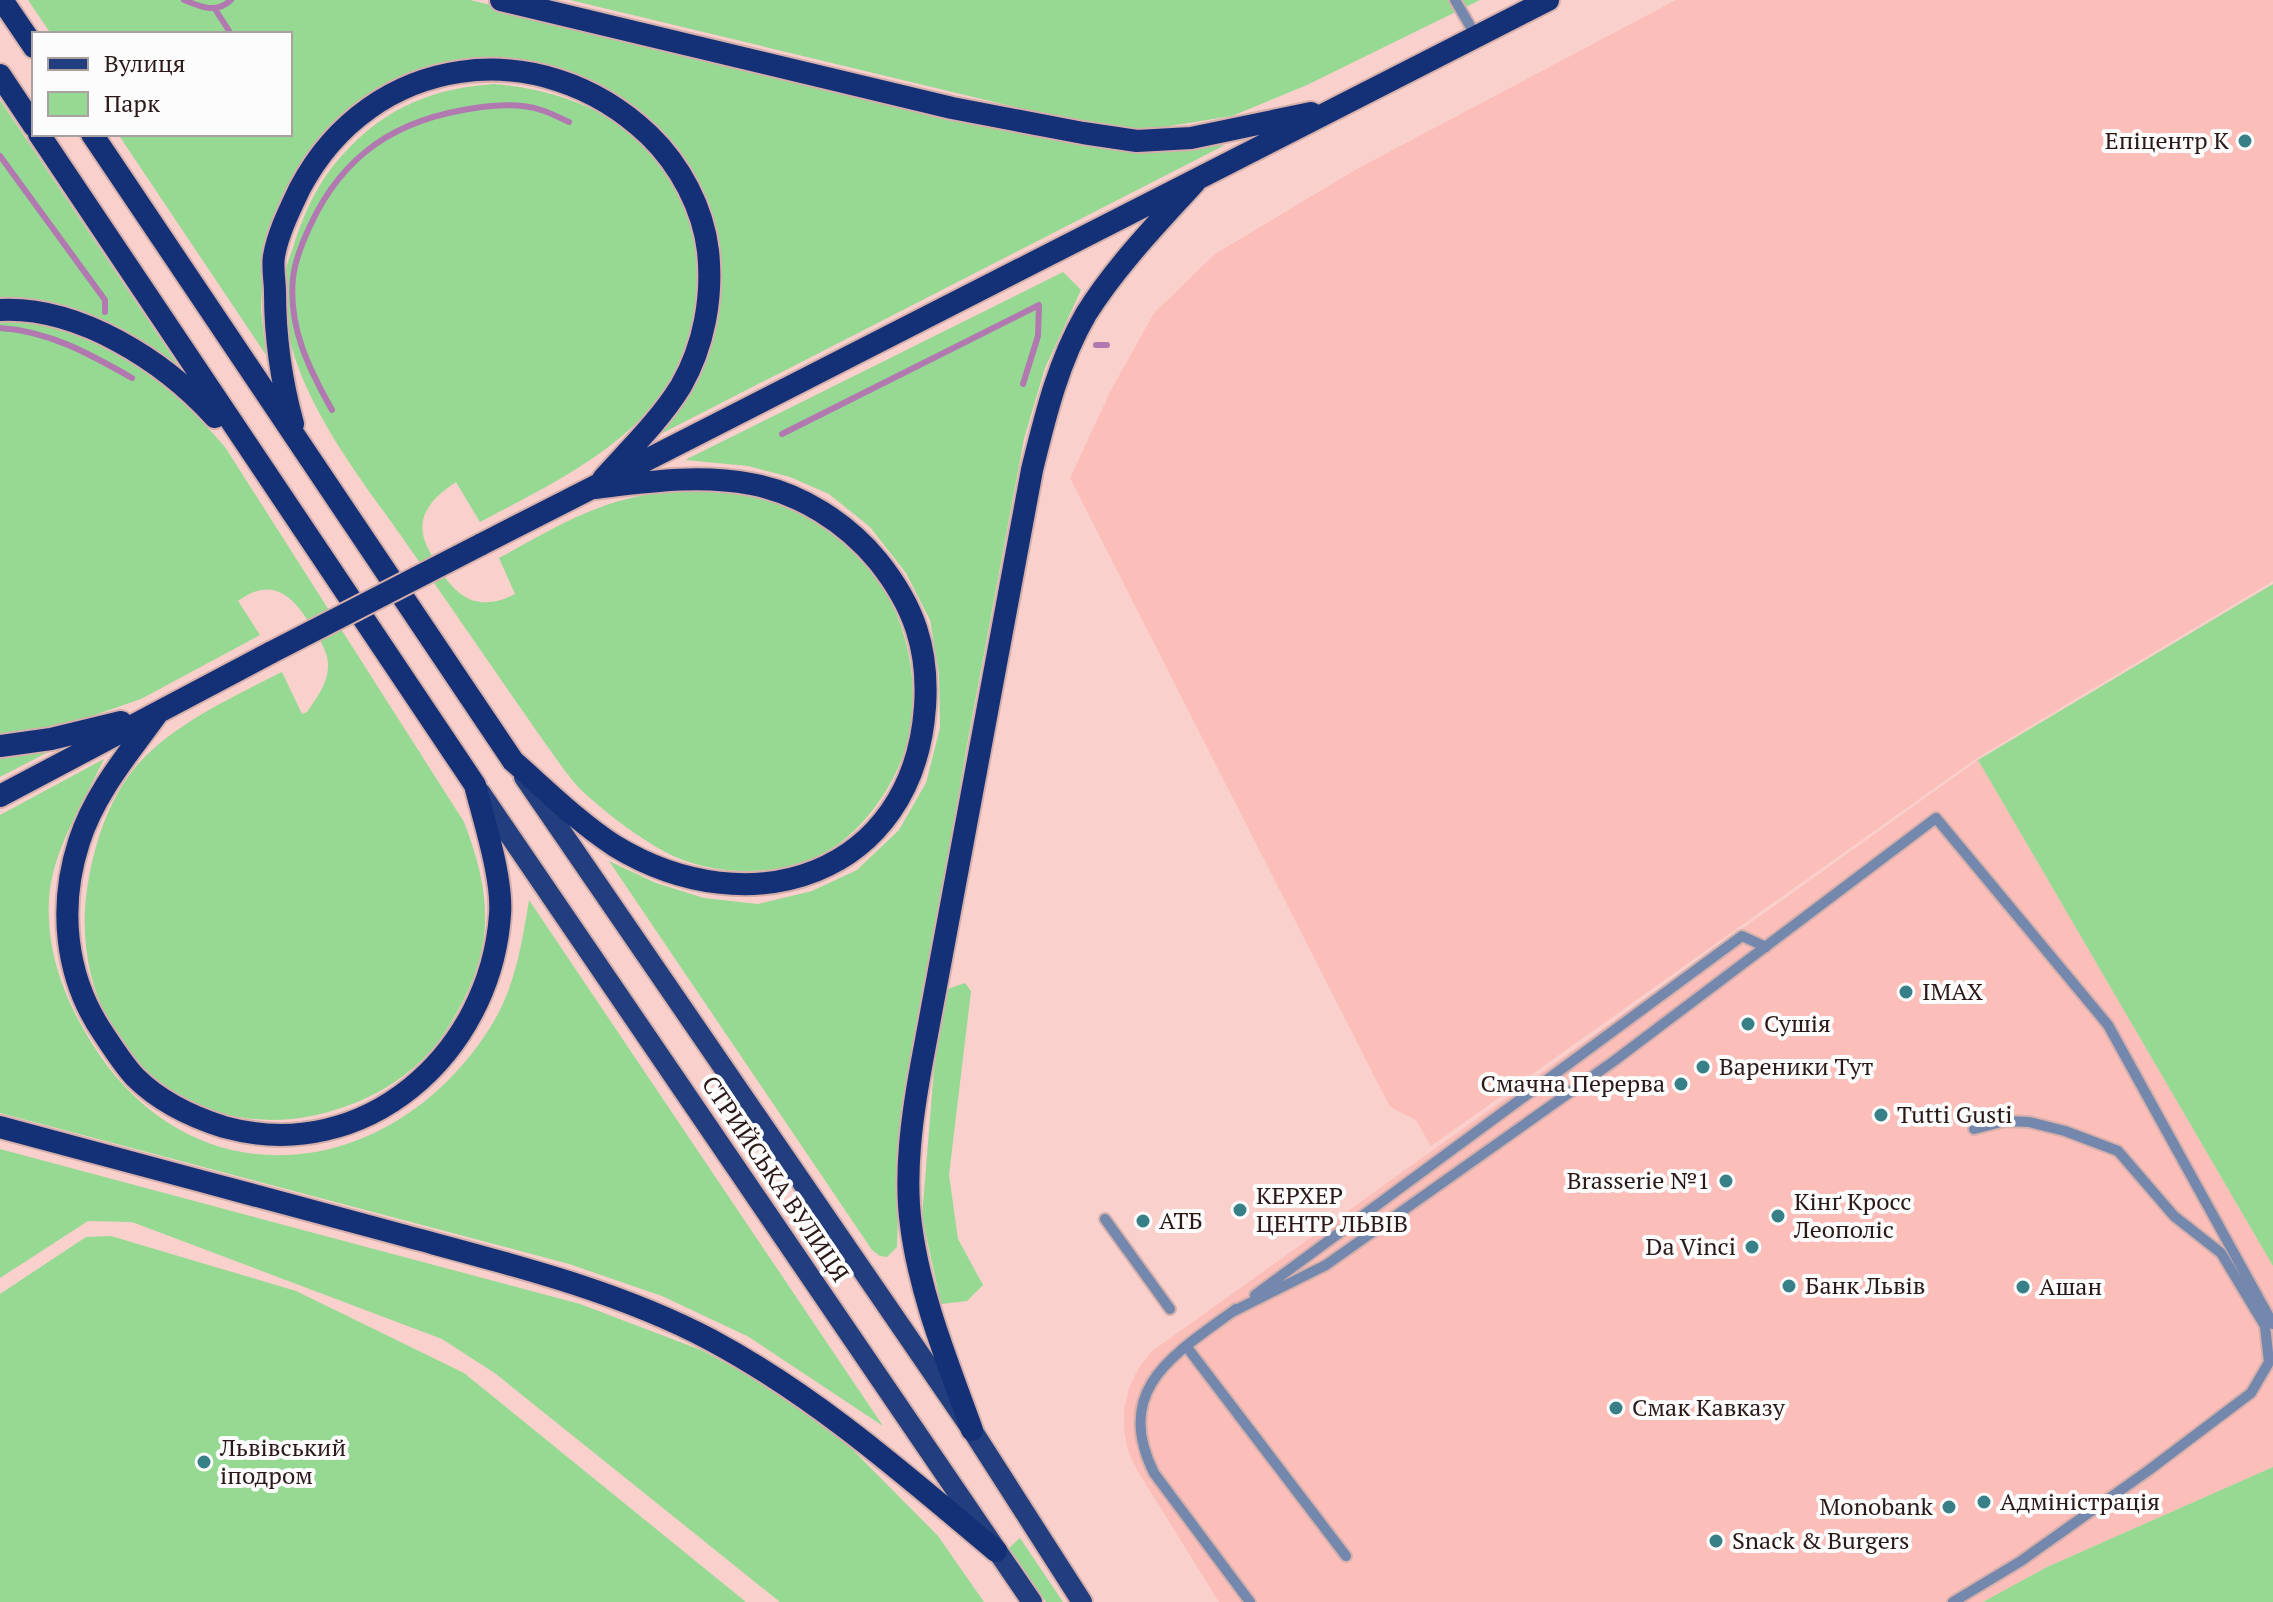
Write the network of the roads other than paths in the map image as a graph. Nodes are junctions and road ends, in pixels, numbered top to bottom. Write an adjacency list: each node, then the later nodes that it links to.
1 (2, 0): 6 (highway)
2 (501, 0): 8 (highway)
3 (1455, 0): 5 (lane)
4 (1548, 0): 5 (highway)
5 (1477, 37): 8 (highway)
6 (32, 44)
7 (0, 75): 9 (highway)
8 (1340, 107): 12 (highway)
9 (32, 123)
10 (40, 136): 15 (highway)
11 (93, 136): 14 (highway)
12 (1195, 182): 16 (highway); 31 (highway)
13 (0, 310): 15 (highway)
14 (299, 445): 16 (highway); 19 (highway)
15 (258, 463): 20 (highway)
16 (594, 488): 17 (highway, bridge); 19 (highway)
17 (157, 714): 18 (highway); 20 (highway); 21 (highway)
18 (0, 746)
19 (513, 761): 31 (main road)
20 (475, 785): 32 (main road, СТРИЙСЬКА ВУЛИЦЯ)
21 (0, 796)
22 (1766, 947): 27 (lane); 27 (lane); 28 (lane)
23 (0, 1127): 32 (highway)
24 (1974, 1129): 30 (lane)
25 (1105, 1219): 26 (lane)
26 (1170, 1309)
27 (1232, 1312): 29 (lane)
28 (2273, 1324)
29 (1186, 1346): 33 (lane); 36 (lane)
30 (2271, 1358): 37 (lane)
31 (972, 1430): 35 (main road)
32 (996, 1551): 34 (main road, СТРИЙСЬКА ВУЛИЦЯ)
33 (1346, 1556)
34 (1032, 1602)
35 (1082, 1602)
36 (1250, 1602)
37 (1953, 1602)

